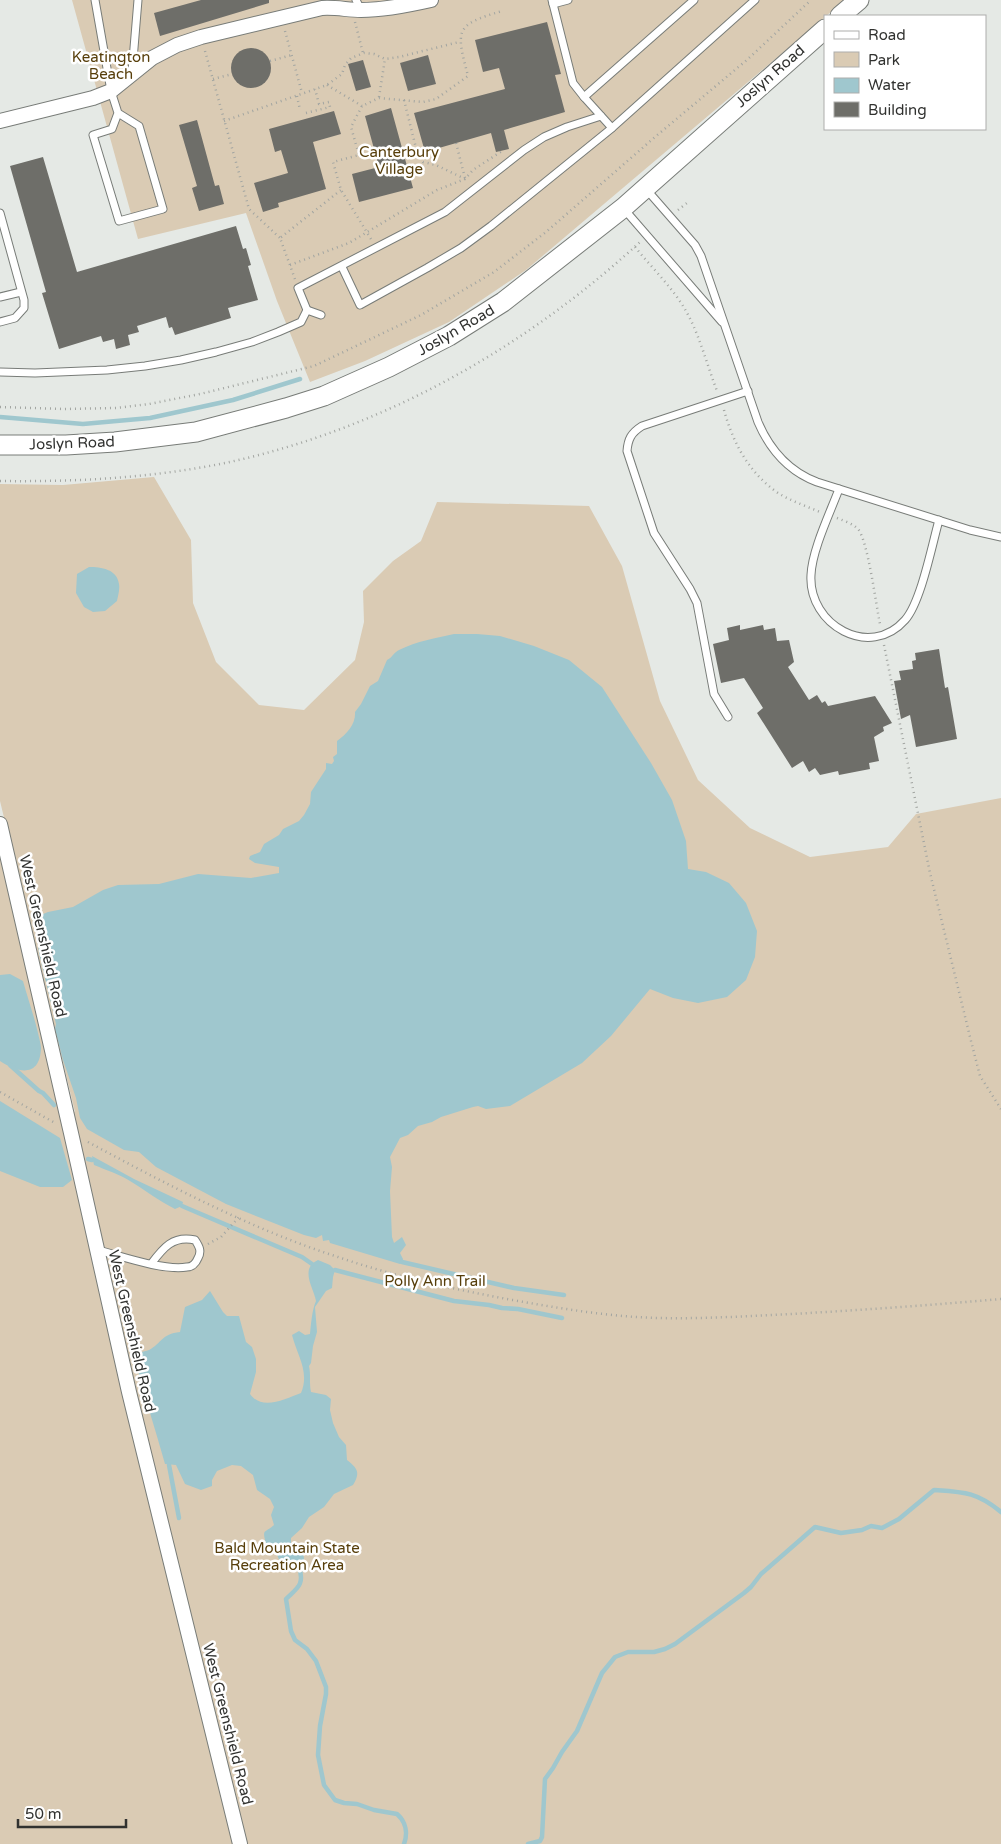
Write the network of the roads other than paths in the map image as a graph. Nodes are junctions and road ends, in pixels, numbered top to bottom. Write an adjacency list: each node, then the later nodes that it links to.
1 (95, 0): 13 (lane)
2 (138, 0): 12 (lane)
3 (431, 0): 9 (street)
4 (568, 0): 8 (lane)
5 (694, 0): 14 (lane)
6 (755, 0): 18 (lane)
7 (859, 0): 10 (street)
8 (552, 2): 14 (lane)
9 (356, 6): 12 (street)
10 (841, 15)
11 (824, 30): 19 (street, Joslyn Road)
12 (132, 74): 13 (street)
13 (111, 91): 15 (lane); 17 (street)
14 (584, 97): 16 (lane)
15 (118, 113): 15 (lane)
16 (601, 116): 18 (lane); 22 (lane)
17 (0, 122)
18 (612, 128): 22 (lane)
19 (646, 188): 20 (street, Joslyn Road); 28 (lane)
20 (623, 208): 28 (lane); 31 (street, Joslyn Road)
21 (0, 212): 23 (lane)
22 (342, 267): 25 (lane)
23 (22, 292): 24 (lane); 27 (lane)
24 (0, 297)
25 (307, 310): 26 (lane); 29 (lane)
26 (321, 315)
27 (0, 322)
28 (724, 324): 30 (lane)
29 (0, 372)
30 (748, 391): 32 (lane); 35 (lane)
31 (0, 445)
32 (839, 489): 33 (lane); 33 (lane)
33 (939, 520): 34 (lane)
34 (1001, 537)
35 (728, 717)
36 (0, 824): 37 (street, West Greenshield Road)
37 (97, 1250): 38 (lane); 39 (street, West Greenshield Road)
38 (151, 1264): 38 (lane)
39 (240, 1844)

